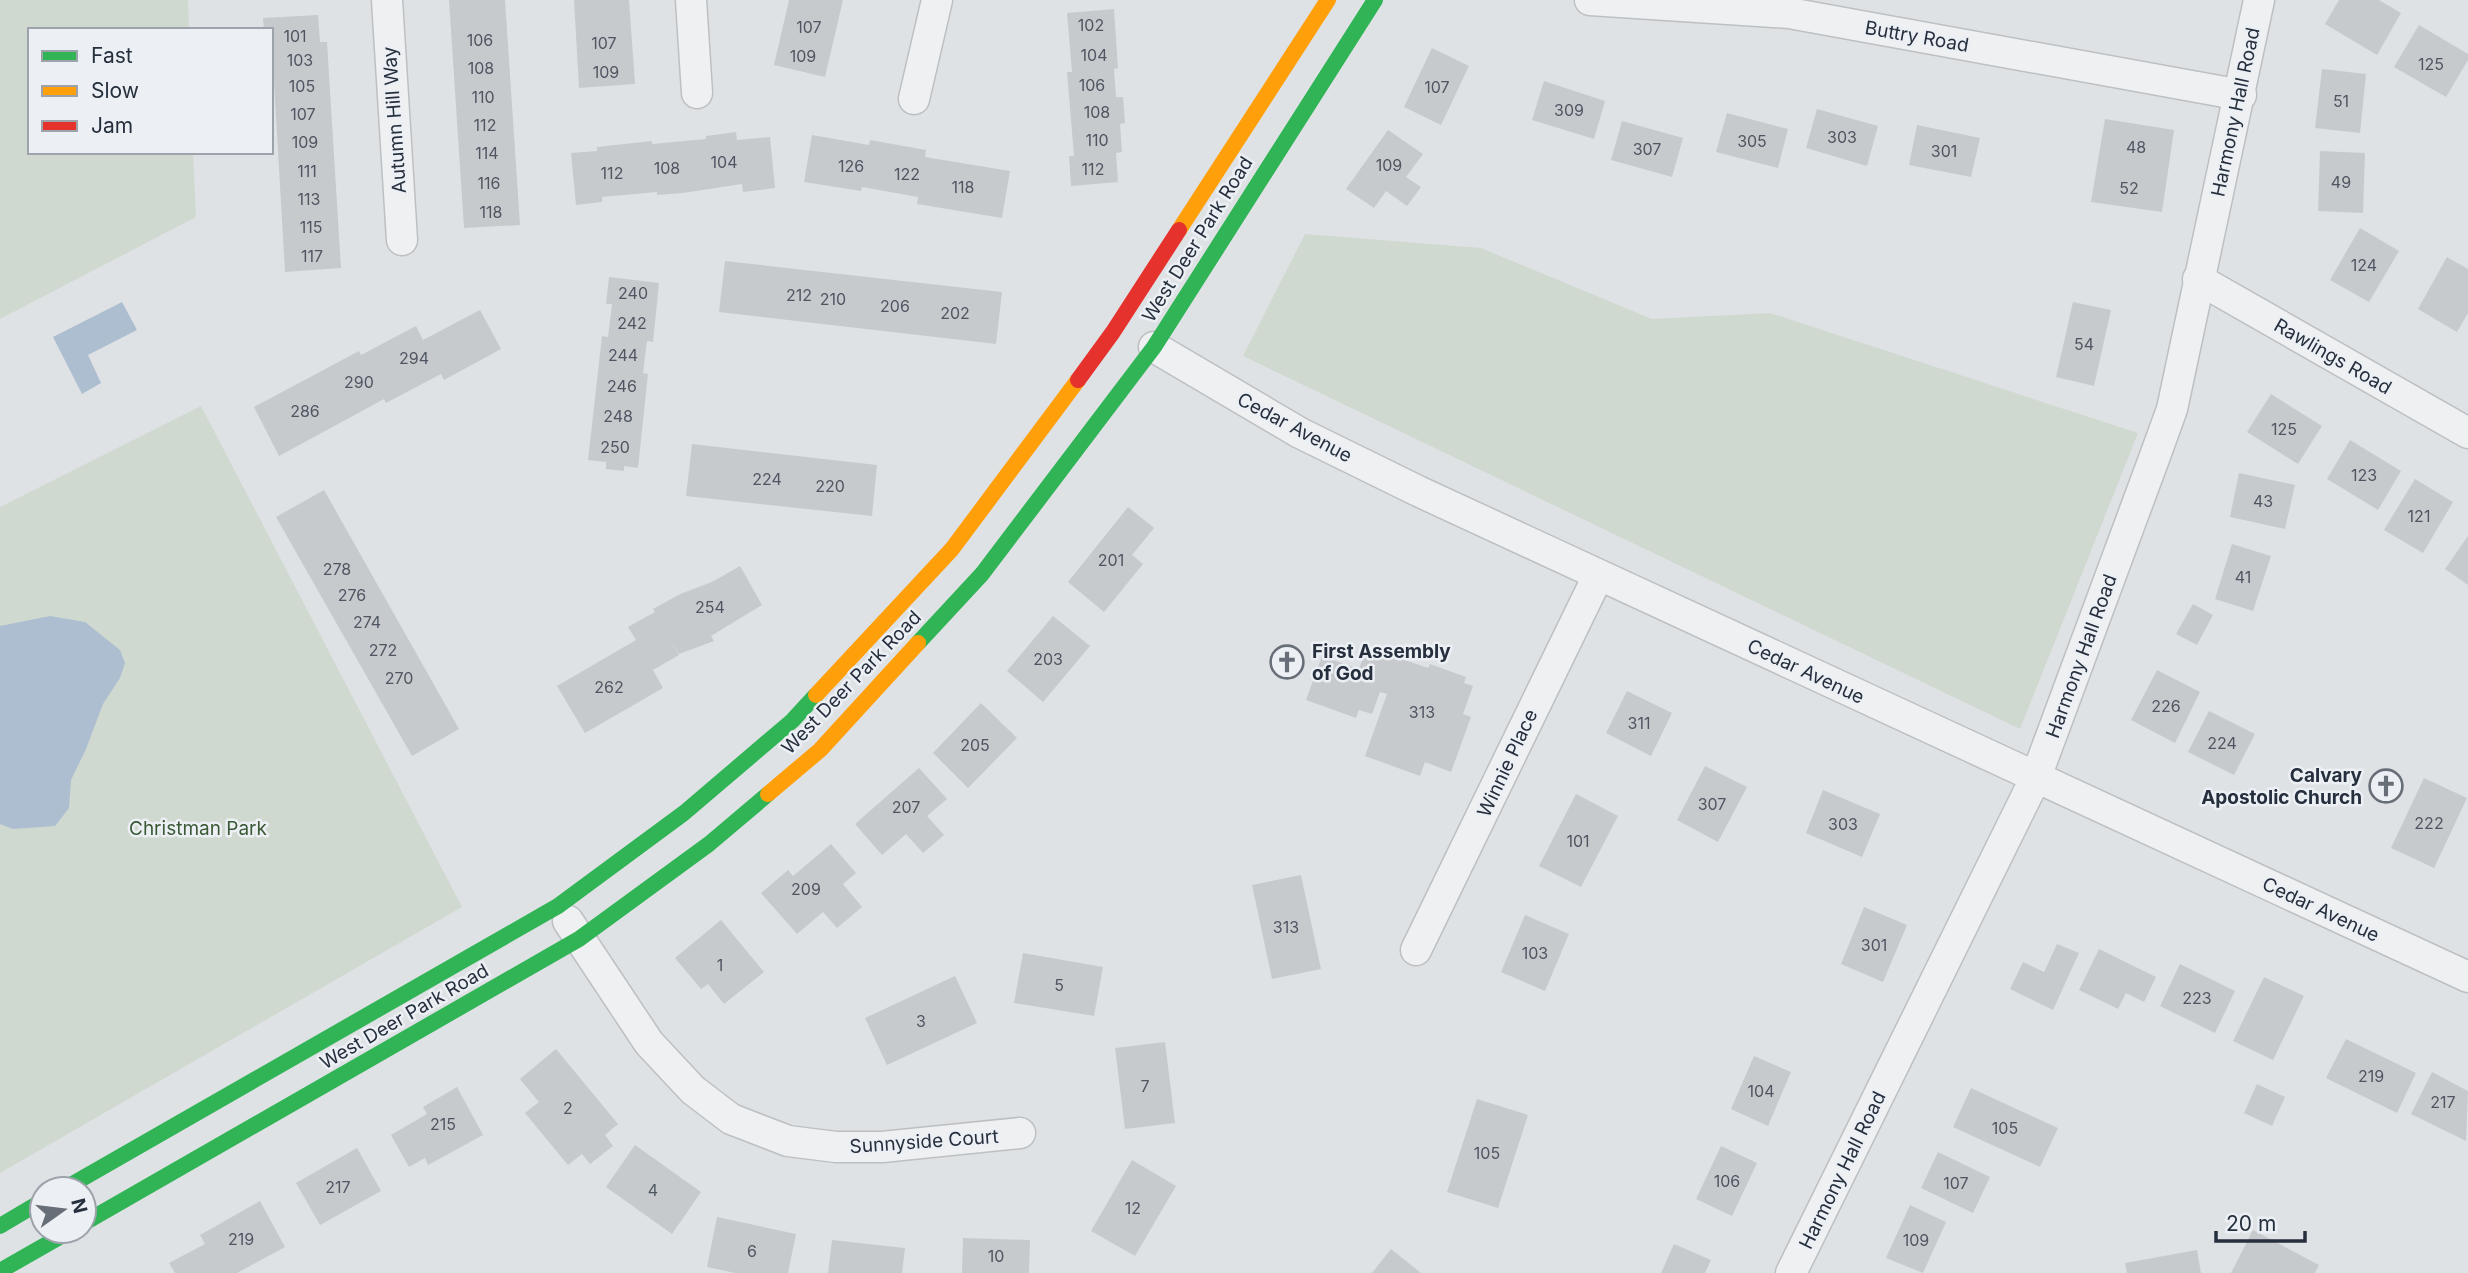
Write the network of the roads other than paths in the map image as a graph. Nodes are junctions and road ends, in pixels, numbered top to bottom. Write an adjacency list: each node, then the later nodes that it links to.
1 (387, 0): 11 (street, Autumn Hill Way)
2 (691, 0): 8 (street)
3 (937, 0): 10 (street)
4 (1328, 0): 17 (street, West Deer Park Road)
5 (1375, 0): 13 (street, West Deer Park Road)
6 (1590, 0): 9 (street, Buttry Road)
7 (2259, 0): 9 (street, Harmony Hall Road)
8 (697, 93)
9 (2241, 95): 12 (street, Harmony Hall Road)
10 (914, 99)
11 (402, 240)
12 (2198, 279): 14 (street, Rawlings Road); 16 (street, Harmony Hall Road)
13 (1154, 347): 15 (street, Cedar Avenue); 18 (street, West Deer Park Road)
14 (2468, 433)
15 (1598, 576): 16 (street, Cedar Avenue); 19 (street, Winnie Place)
16 (2036, 777): 20 (street, Cedar Avenue); 28 (street, Harmony Hall Road)
17 (558, 906): 18 (street, Sunnyside Court); 22 (street, West Deer Park Road)
18 (579, 939): 21 (street, Sunnyside Court); 24 (street, West Deer Park Road)
19 (1416, 950)
20 (2468, 977)
21 (1020, 1133)
22 (88, 1175)
23 (28, 1209): 25 (street)
24 (98, 1215)
25 (0, 1226)
26 (46, 1245): 27 (street)
27 (0, 1271)
28 (1791, 1273)

